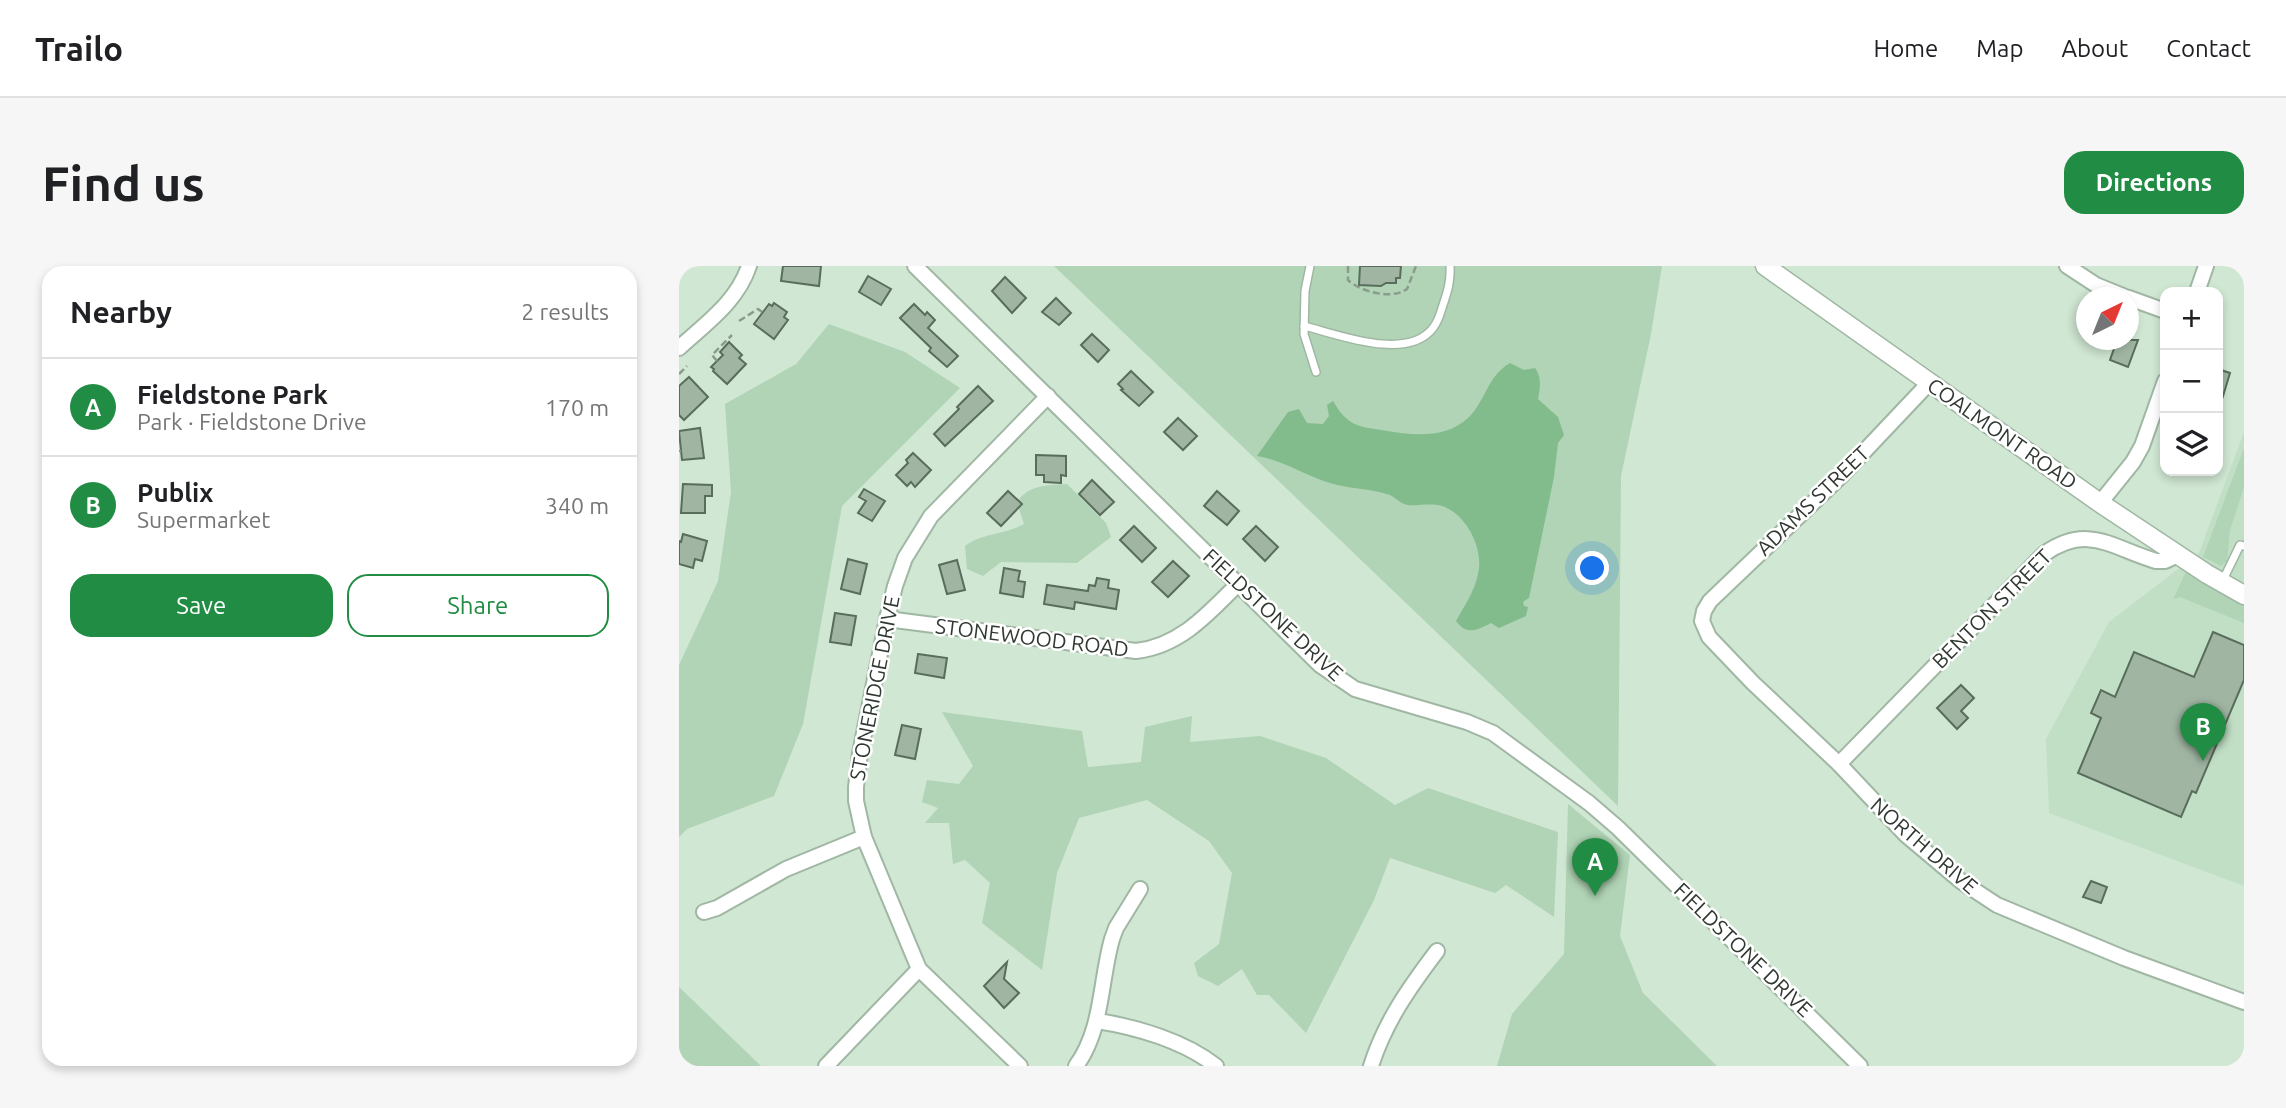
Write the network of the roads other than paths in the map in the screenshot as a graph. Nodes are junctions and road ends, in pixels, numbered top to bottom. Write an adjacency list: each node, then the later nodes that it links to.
1 (749, 266): 13 (street)
2 (915, 266): 16 (street, FIELDSTONE DRIVE)
3 (1310, 266): 12 (lane)
4 (1450, 266): 12 (lane)
5 (1765, 266): 15 (street, COALMONT ROAD)
6 (2067, 266): 8 (street)
7 (2206, 266): 9 (street)
8 (2101, 287)
9 (2199, 287)
10 (2139, 302): 11 (street)
11 (2160, 309)
12 (1304, 326): 14 (lane)
13 (679, 348)
14 (1317, 372)
15 (1929, 383): 18 (street, COALMONT ROAD); 25 (street, ADAMS STREET)
16 (1048, 396): 22 (street, FIELDSTONE DRIVE); 24 (street, STONERIDGE DRIVE)
17 (2160, 396): 18 (street)
18 (2100, 503): 20 (street, COALMONT ROAD)
19 (2244, 546): 21 (lane)
20 (2178, 555): 21 (street, COALMONT ROAD); 26 (street, BENTON STREET)
21 (2222, 583): 23 (street, COALMONT ROAD)
22 (1238, 584): 24 (street, STONEWOOD ROAD); 39 (street, FIELDSTONE DRIVE)
23 (2244, 596)
24 (887, 618): 27 (street, STONERIDGE DRIVE)
25 (1702, 621): 26 (street, NORTH DRIVE)
26 (1839, 764): 32 (street, NORTH DRIVE)
27 (864, 837): 29 (street); 31 (street, STONERIDGE DRIVE)
28 (1140, 889): 33 (street)
29 (704, 912)
30 (1437, 951): 38 (street)
31 (919, 969): 34 (street); 35 (street, STONERIDGE DRIVE)
32 (2244, 1002)
33 (1097, 1021): 36 (street); 37 (street)
34 (826, 1066)
35 (1020, 1066)
36 (1076, 1066)
37 (1216, 1066)
38 (1371, 1066)
39 (1860, 1066)

